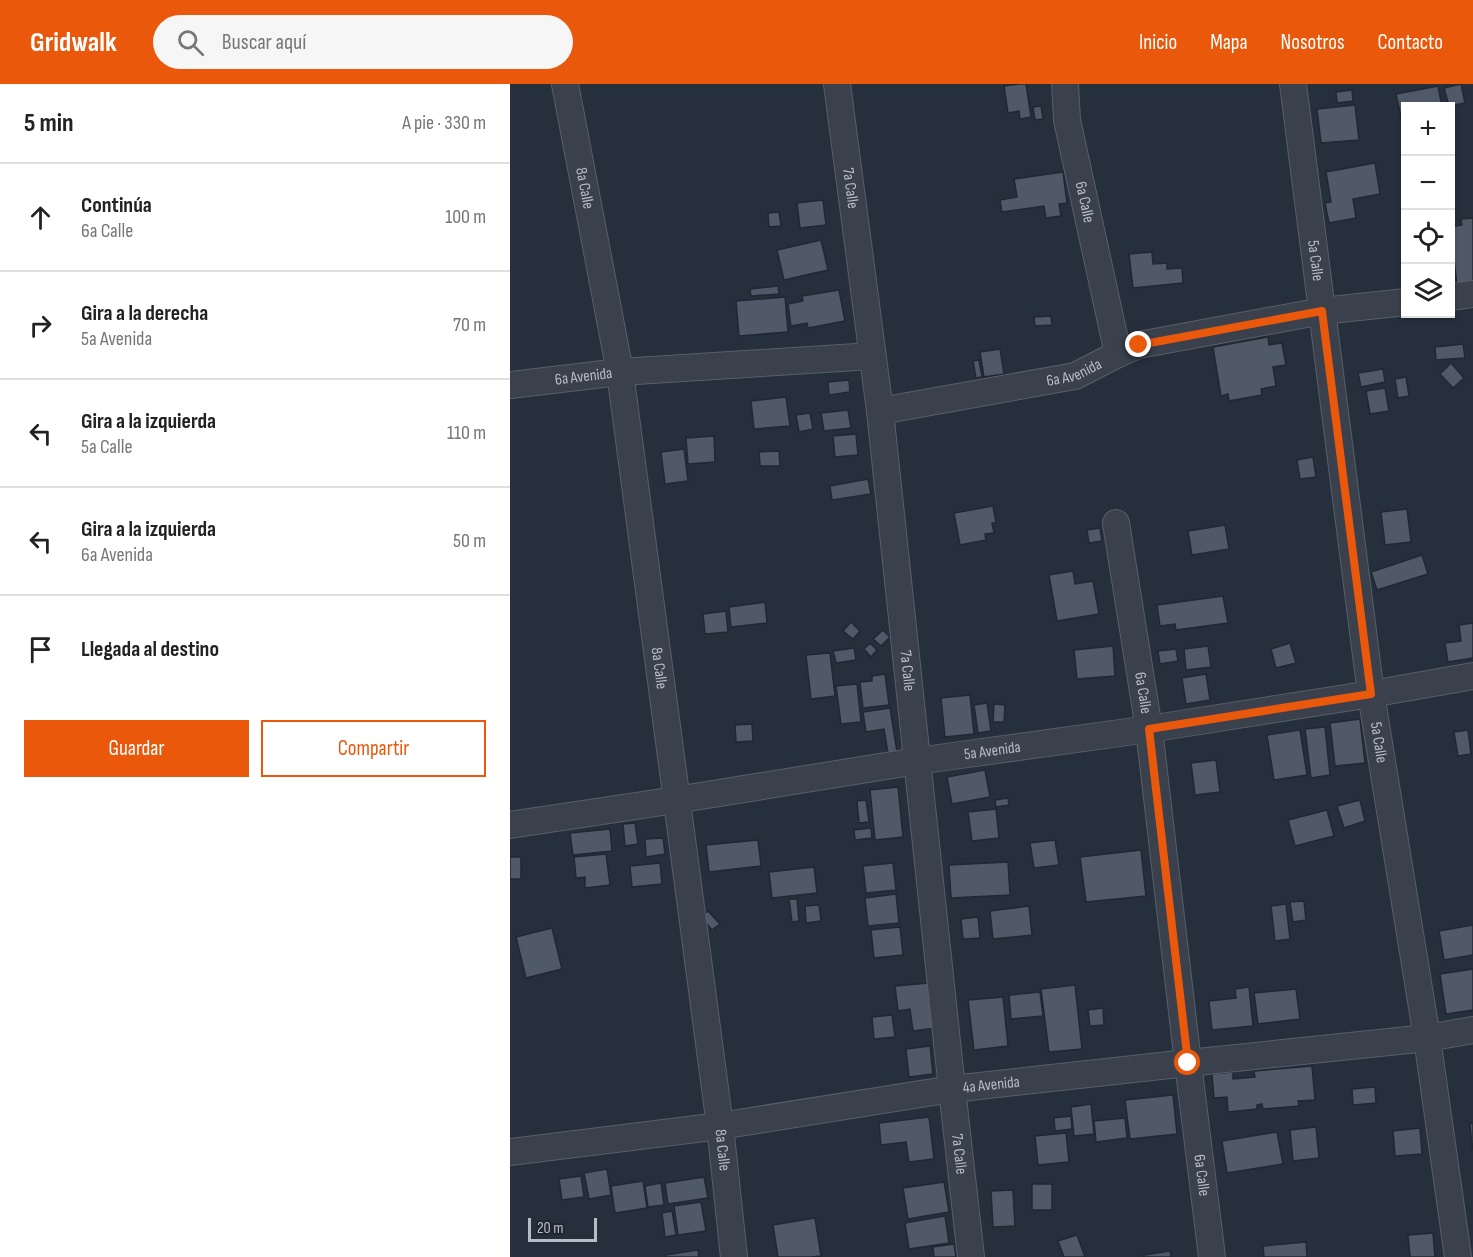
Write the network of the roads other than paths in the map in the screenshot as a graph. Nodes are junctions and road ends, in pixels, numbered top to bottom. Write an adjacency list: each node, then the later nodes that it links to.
1 (565, 84): 11 (street, 8a Calle)
2 (837, 84): 10 (street, 7a Calle)
3 (1065, 84): 9 (street, 6a Calle)
4 (1293, 84): 8 (street, 5a Calle)
5 (1473, 294): 6 (street)
6 (1455, 296)
7 (1401, 303): 8 (street, 6a Avenida)
8 (1322, 311): 9 (street, 6a Avenida); 16 (street, 5a Calle)
9 (1118, 354): 13 (street, 6a Avenida)
10 (872, 356): 11 (street, 6a Avenida); 13 (street, 7a Calle)
11 (620, 372): 12 (street, 6a Avenida); 19 (street, 8a Calle)
12 (510, 385)
13 (880, 411): 18 (street, 7a Calle)
14 (1116, 523): 17 (street, 6a Calle)
15 (1473, 676): 16 (street, 5a Avenida)
16 (1371, 694): 17 (street, 5a Avenida); 22 (street, 5a Calle)
17 (1149, 729): 18 (street, 5a Avenida); 23 (street, 6a Calle)
18 (917, 761): 19 (street, 5a Avenida); 24 (street, 7a Calle)
19 (676, 800): 20 (street, 5a Avenida); 25 (street, 8a Calle)
20 (510, 825)
21 (1473, 1030): 22 (street, 4a Avenida)
22 (1427, 1038): 23 (street, 4a Avenida); 30 (street, 5a Calle)
23 (1188, 1063): 24 (street, 4a Avenida); 29 (street, 6a Calle)
24 (952, 1089): 25 (street, 4a Avenida); 28 (street, 7a Calle)
25 (720, 1126): 26 (street, 4a Avenida); 27 (street, 8a Calle)
26 (510, 1152)
27 (734, 1257)
28 (971, 1257)
29 (1212, 1257)
30 (1458, 1257)

